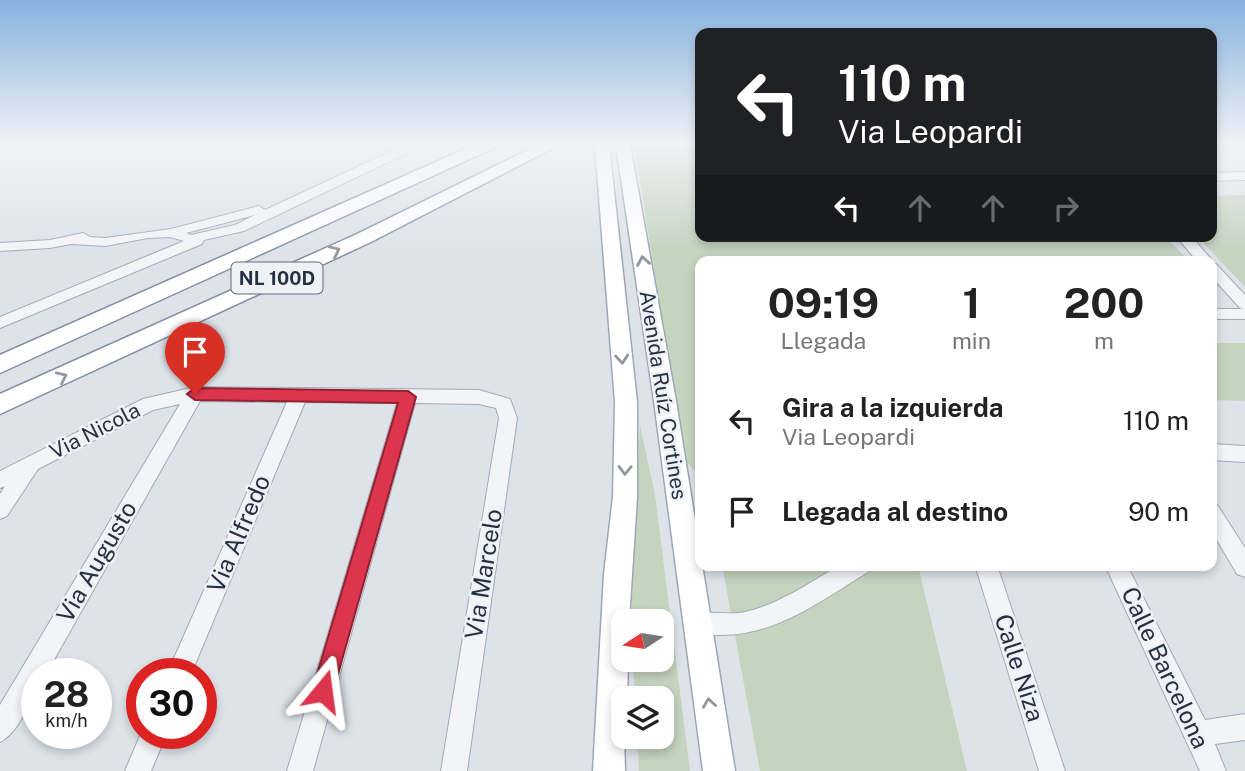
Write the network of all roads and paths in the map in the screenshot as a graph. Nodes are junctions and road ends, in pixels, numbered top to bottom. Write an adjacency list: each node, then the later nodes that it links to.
1 (335, 181): 7 (street)
2 (371, 181): 18 (highway)
3 (408, 181): 19 (highway, NL 100D)
4 (478, 181): 24 (highway, NL 100D, one-way to 4)
5 (605, 181): 44 (main road, Avenida Ruíz Cortines, one-way to 44)
6 (629, 181): 35 (main road, Avenida Ruíz Cortines, one-way to 6)
7 (284, 205): 8 (street); 9 (street)
8 (171, 233): 9 (street); 11 (street)
9 (206, 237): 17 (street)
10 (1189, 242): 12 (street)
11 (0, 247)
12 (1201, 256)
13 (1217, 274): 14 (street)
14 (1245, 304)
15 (1217, 314): 16 (street)
16 (1245, 314)
17 (0, 323)
18 (0, 351)
19 (0, 365)
20 (195, 394): 21 (street, Via Nicola); 27 (street, Via Nicola); 38 (street, Via Augusto)
21 (299, 395): 22 (street, Via Nicola); 36 (street, Via Alfredo)
22 (408, 397): 23 (street, Via Nicola); 42 (street)
23 (479, 397): 43 (street, Via Marcelo)
24 (0, 405)
25 (1217, 452): 26 (street)
26 (1245, 454)
27 (33, 464): 28 (street, Via Nicola); 29 (street)
28 (0, 480)
29 (0, 510)
30 (1217, 522): 31 (street)
31 (1245, 567)
32 (850, 571): 35 (street)
33 (988, 571): 46 (street, Calle Niza)
34 (1119, 571): 39 (street, Calle Barcelona)
35 (698, 624): 45 (main road, Avenida Ruíz Cortines, one-way to 35)
36 (186, 658)
37 (1245, 727): 39 (street)
38 (0, 729)
39 (1198, 734): 47 (street, Calle Barcelona)
40 (147, 749): 41 (street)
41 (138, 771)
42 (300, 771)
43 (454, 771)
44 (609, 771)
45 (719, 771)
46 (1052, 771)
47 (1213, 771)

